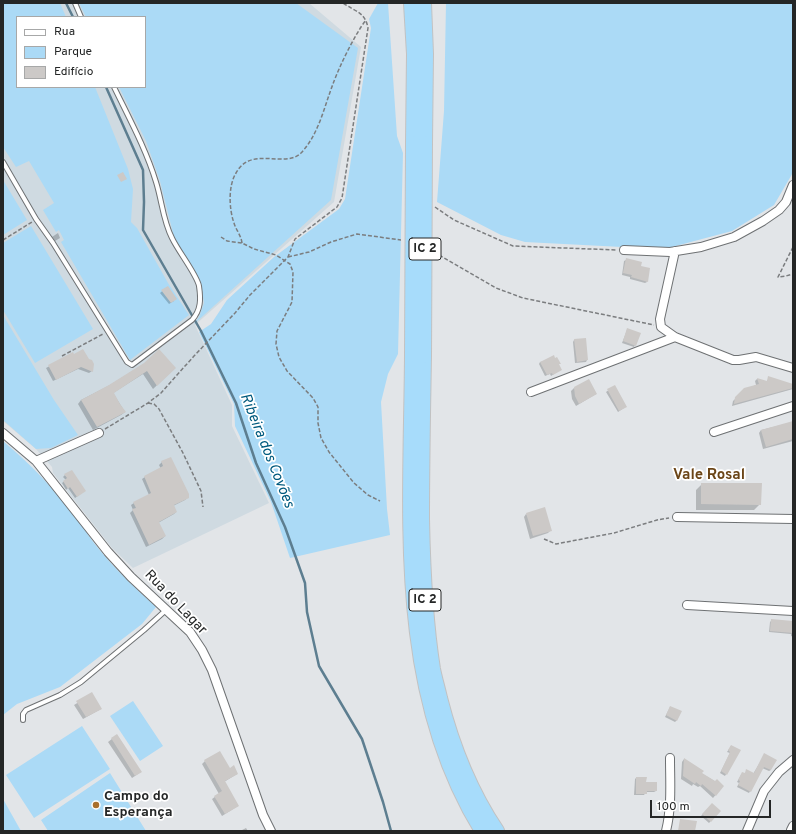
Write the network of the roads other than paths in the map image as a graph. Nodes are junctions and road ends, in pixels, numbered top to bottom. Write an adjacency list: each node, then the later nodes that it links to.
1 (75, 3): 4 (lane)
2 (411, 3): 6 (highway, IC 2)
3 (424, 3): 6 (highway, IC 2)
4 (81, 16)
5 (114, 88): 7 (lane)
6 (419, 143): 12 (highway, IC 2, bridge)
7 (3, 162)
8 (793, 185): 10 (street)
9 (624, 250): 10 (street)
10 (675, 252): 11 (street)
11 (675, 337): 13 (street); 14 (street)
12 (418, 355): 30 (highway, IC 2); 31 (highway, IC 2)
13 (793, 368)
14 (531, 392)
15 (793, 406): 16 (street)
16 (714, 432)
17 (3, 433): 19 (street, Rua do Lagar)
18 (99, 433): 19 (street)
19 (36, 461): 23 (street, Rua do Lagar)
20 (677, 517): 21 (street)
21 (793, 519)
22 (687, 605): 24 (street)
23 (167, 609): 25 (lane); 29 (street, Rua do Lagar)
24 (793, 611)
25 (23, 720)
26 (670, 758): 32 (street)
27 (793, 760): 33 (street)
28 (793, 826): 34 (street)
29 (271, 831)
30 (482, 831)
31 (496, 831)
32 (666, 831)
33 (747, 831)
34 (792, 831)

